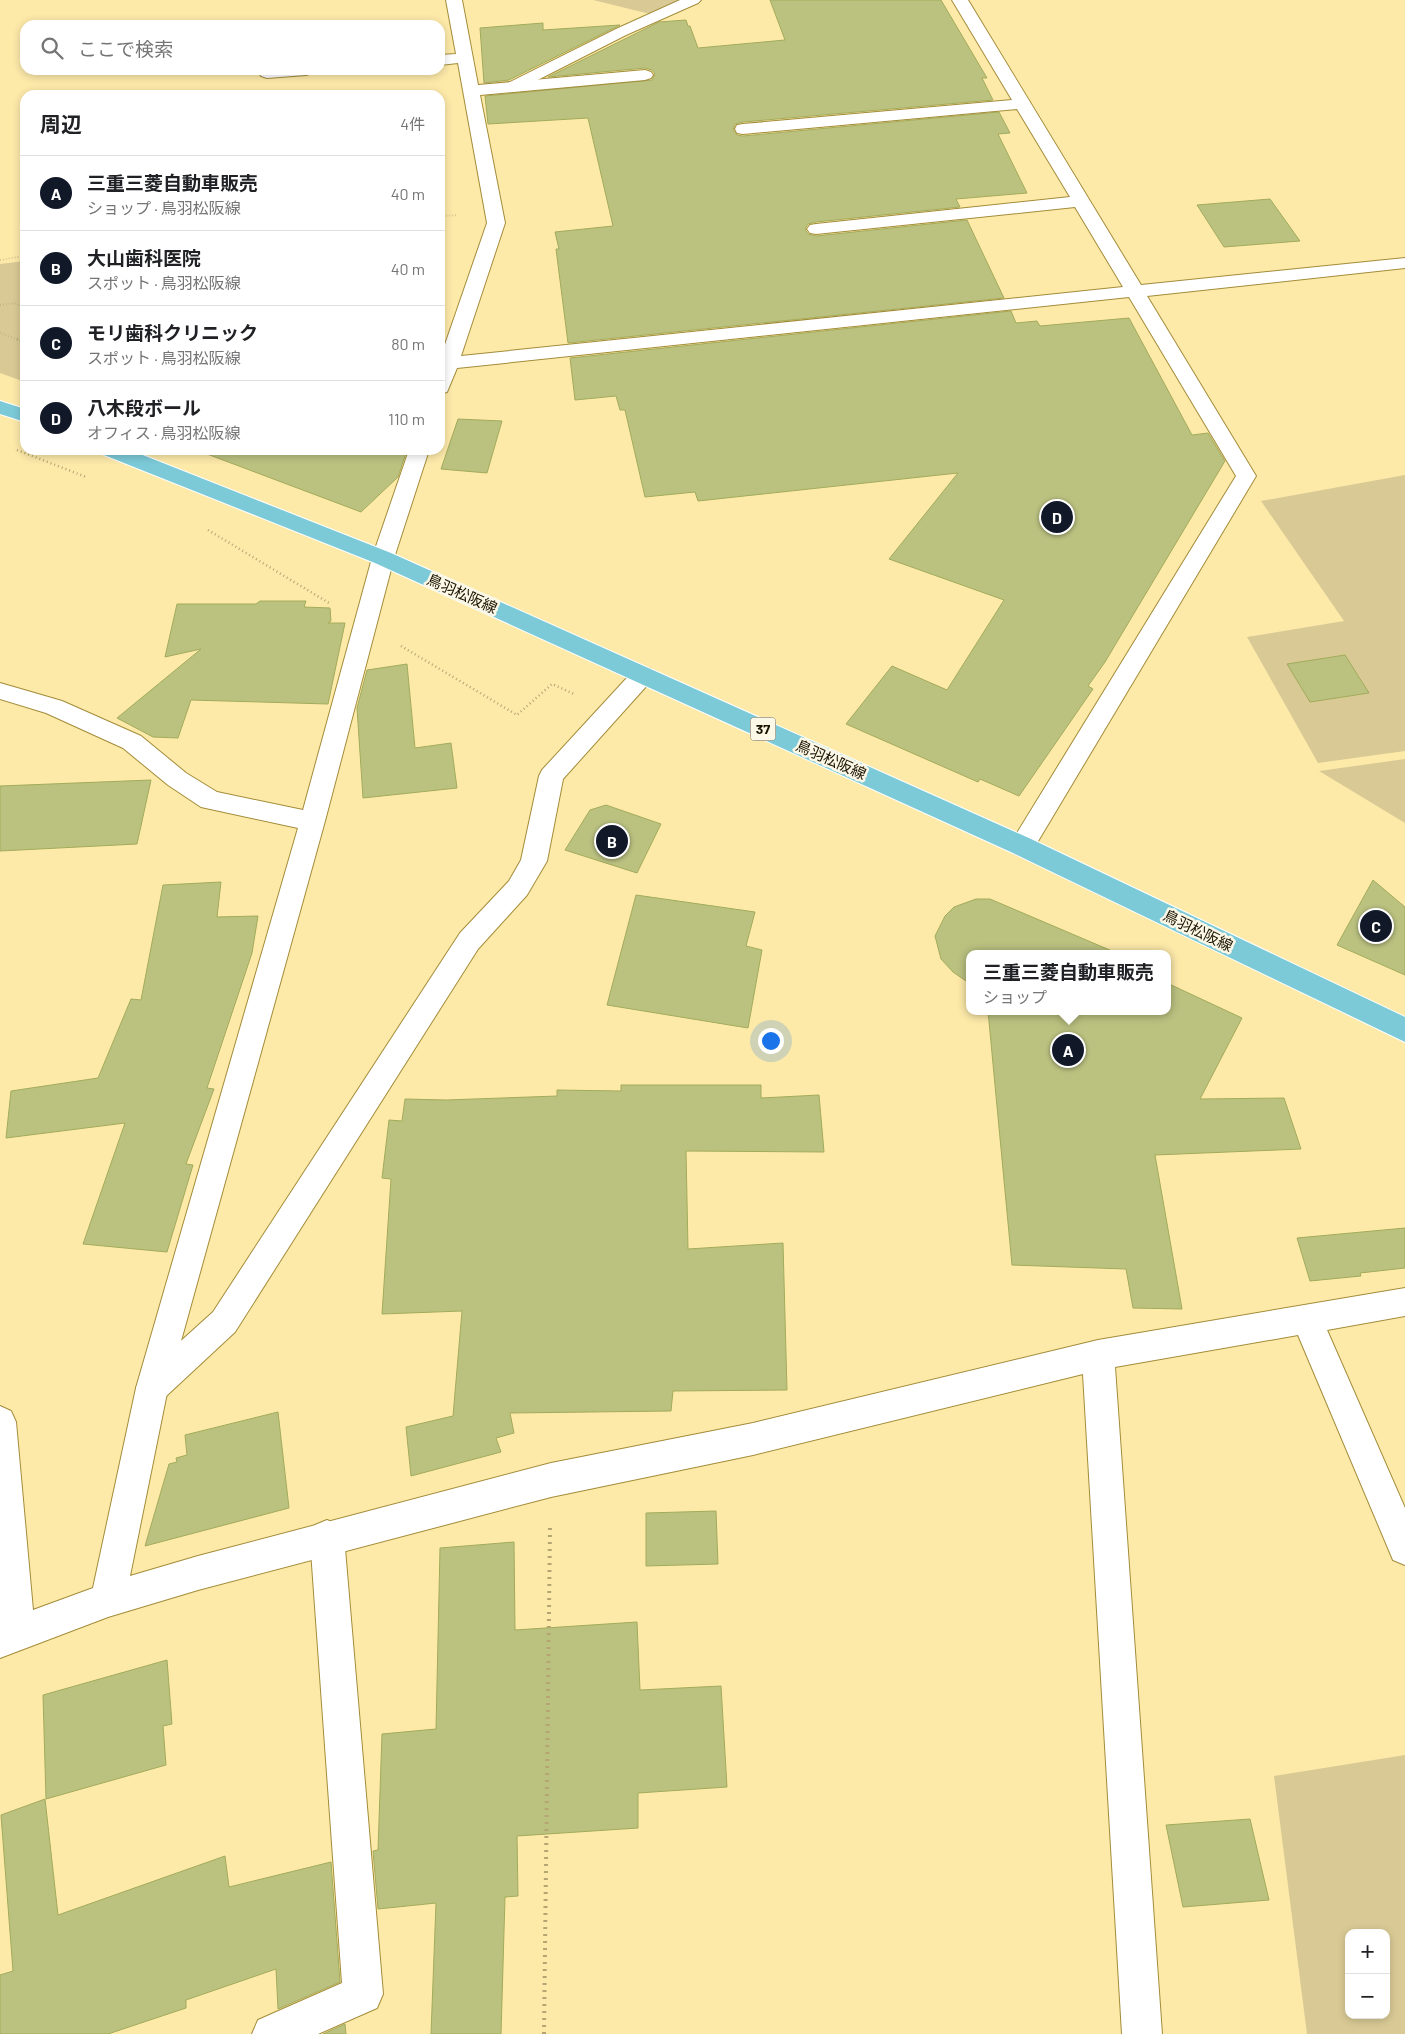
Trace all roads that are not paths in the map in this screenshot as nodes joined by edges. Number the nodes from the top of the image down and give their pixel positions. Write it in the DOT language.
graph roads {
  1 [pos="454,0"];
  2 [pos="693,0"];
  3 [pos="960,0"];
  4 [pos="465,58"];
  5 [pos="445,60"];
  6 [pos="645,75"];
  7 [pos="512,87"];
  8 [pos="471,91"];
  9 [pos="1022,104"];
  10 [pos="743,130"];
  11 [pos="1081,201"];
  12 [pos="816,229"];
  13 [pos="1405,263"];
  14 [pos="1135,291"];
  15 [pos="448,363"];
  16 [pos="445,372"];
  17 [pos="0,407"];
  18 [pos="20,414"];
  19 [pos="124,455"];
  20 [pos="417,455"];
  21 [pos="383,558"];
  22 [pos="643,675"];
  23 [pos="0,691"];
  24 [pos="312,821"];
  25 [pos="1022,846"];
  26 [pos="1405,1030"];
  27 [pos="1405,1302"];
  28 [pos="1307,1319"];
  29 [pos="1098,1355"];
  30 [pos="152,1388"];
  31 [pos="0,1422"];
  32 [pos="327,1537"];
  33 [pos="1405,1548"];
  34 [pos="108,1600"];
  35 [pos="9,1636"];
  36 [pos="272,2034"];
  37 [pos="1142,2034"];
  1 -- 4 [label="street"];
  2 -- 7 [label="street"];
  3 -- 9 [label="street"];
  4 -- 5 [label="street"];
  4 -- 8 [label="street"];
  6 -- 7 [label="street"];
  7 -- 8 [label="street"];
  8 -- 15 [label="street"];
  9 -- 10 [label="street"];
  9 -- 11 [label="street"];
  11 -- 12 [label="street"];
  11 -- 14 [label="street"];
  13 -- 14 [label="street"];
  14 -- 15 [label="street"];
  14 -- 25 [label="street"];
  15 -- 16 [label="street"];
  17 -- 18 [label="main road"];
  19 -- 21 [label="main road, 鳥羽松阪線 / 37"];
  20 -- 21 [label="street"];
  21 -- 22 [label="main road, 鳥羽松阪線 / 37"];
  21 -- 24 [label="street"];
  22 -- 25 [label="main road, 鳥羽松阪線 / 37"];
  22 -- 30 [label="street"];
  23 -- 24 [label="street"];
  24 -- 30 [label="street"];
  25 -- 26 [label="main road, 鳥羽松阪線 / 37"];
  27 -- 28 [label="street"];
  28 -- 29 [label="street"];
  28 -- 33 [label="street"];
  29 -- 32 [label="street"];
  29 -- 37 [label="street"];
  30 -- 34 [label="street"];
  31 -- 35 [label="street"];
  32 -- 34 [label="street"];
  32 -- 36 [label="street"];
  34 -- 35 [label="street"];
}
